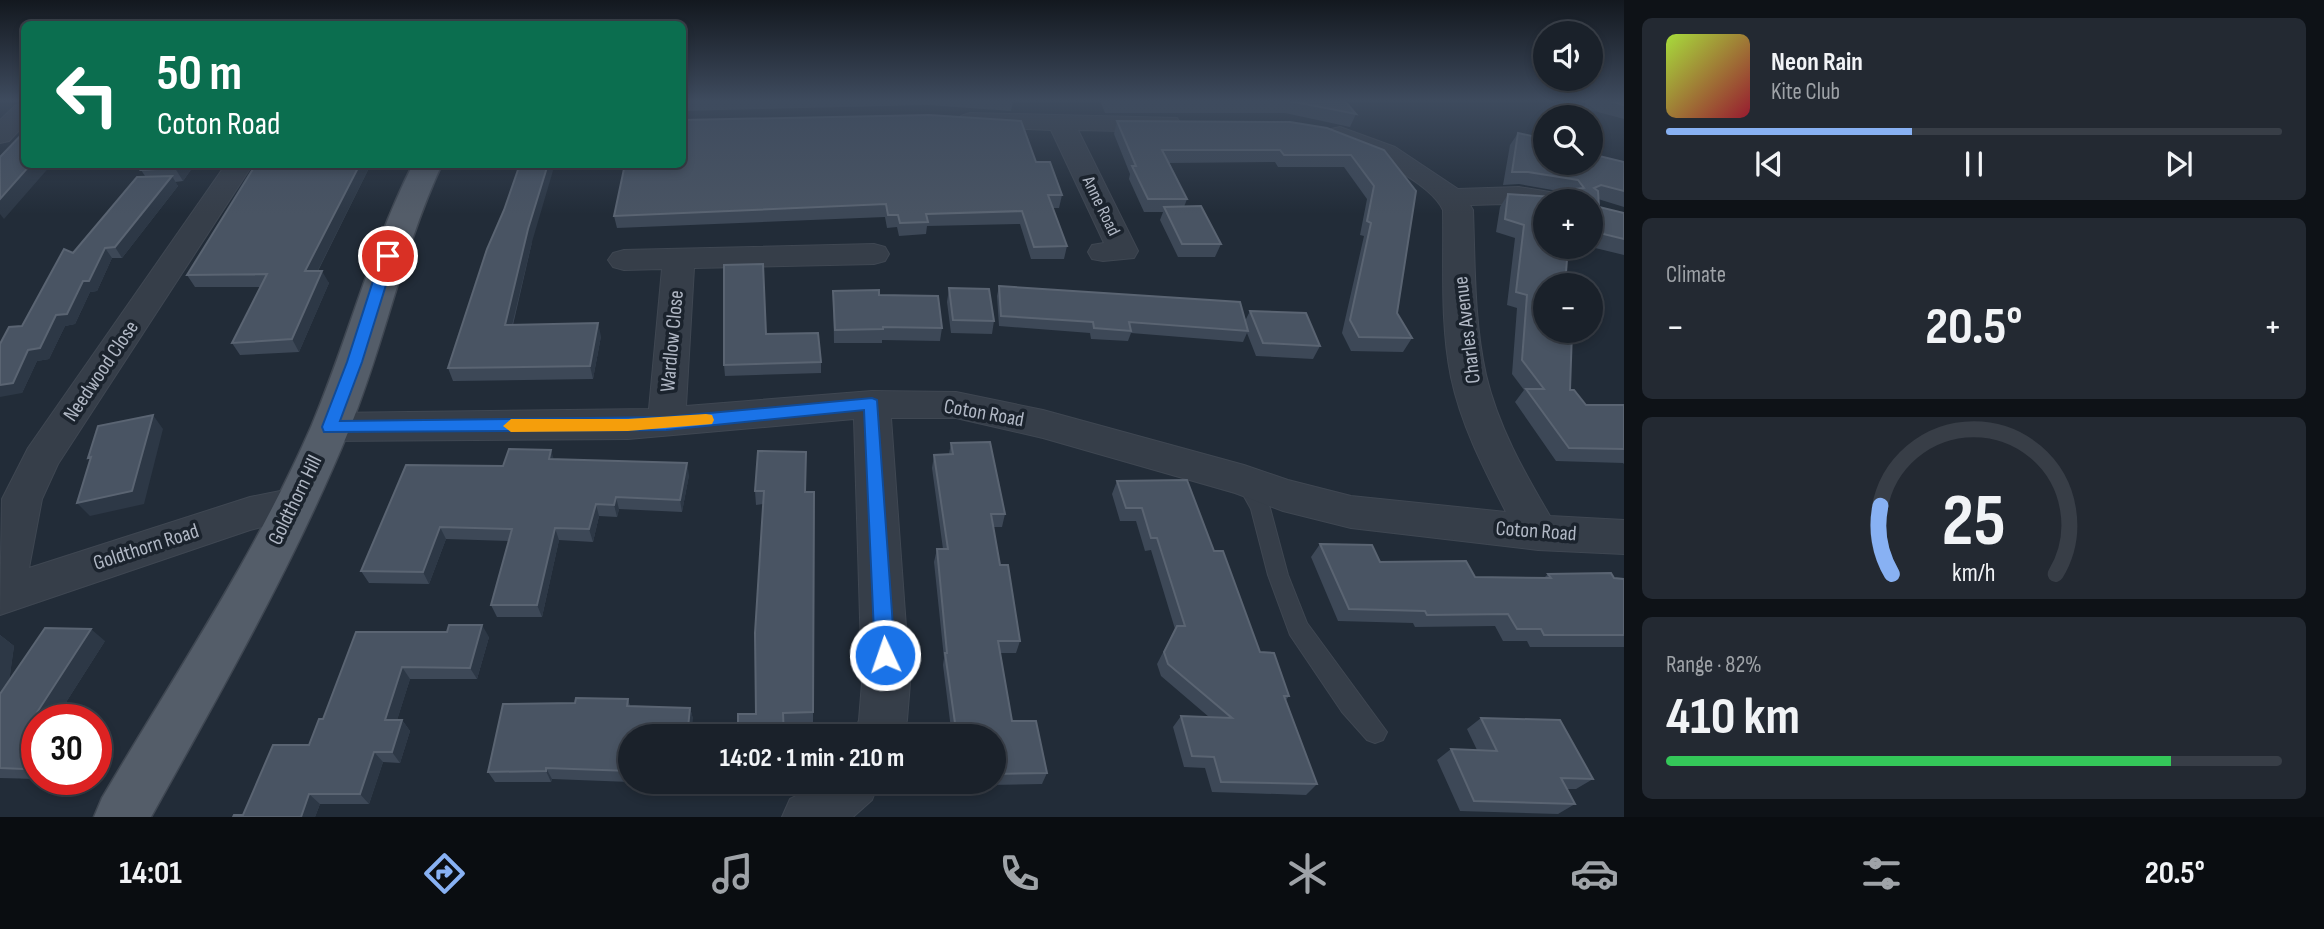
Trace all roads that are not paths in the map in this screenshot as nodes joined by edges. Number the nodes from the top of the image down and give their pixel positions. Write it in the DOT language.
graph roads {
  1 [pos="1068,138"];
  2 [pos="1345,138"];
  3 [pos="237,168"];
  4 [pos="426,168"];
  5 [pos="1533,196"];
  6 [pos="1452,198"];
  7 [pos="1124,251"];
  8 [pos="874,254"];
  9 [pos="679,259"];
  10 [pos="624,260"];
  11 [pos="872,404"];
  12 [pos="666,424"];
  13 [pos="330,427"];
  14 [pos="1244,480"];
  15 [pos="295,504"];
  16 [pos="1538,533"];
  17 [pos="1624,537"];
  18 [pos="1,596"];
  19 [pos="882,724"];
  20 [pos="1375,732"];
  21 [pos="840,794"];
  22 [pos="121,817"];
  23 [pos="808,817"];
  1 -- 7 [label="street, Anne Road"];
  2 -- 6 [label="street"];
  3 -- 18 [label="street, Needwood Close"];
  4 -- 13 [label="main road, Goldthorn Hill"];
  5 -- 6 [label="street"];
  6 -- 16 [label="street, Charles Avenue"];
  8 -- 9 [label="street, Wardlow Close"];
  9 -- 10 [label="street, Wardlow Close"];
  9 -- 12 [label="street, Wardlow Close"];
  11 -- 12 [label="street, Coton Road"];
  11 -- 14 [label="street, Coton Road"];
  11 -- 19 [label="street"];
  12 -- 13 [label="street, Coton Road"];
  13 -- 15 [label="main road, Goldthorn Hill"];
  14 -- 16 [label="street, Coton Road"];
  14 -- 20 [label="lane"];
  15 -- 18 [label="street, Goldthorn Road"];
  15 -- 22 [label="main road, Goldthorn Hill"];
  16 -- 17 [label="street, Coton Road"];
  21 -- 23 [label="street"];
}
